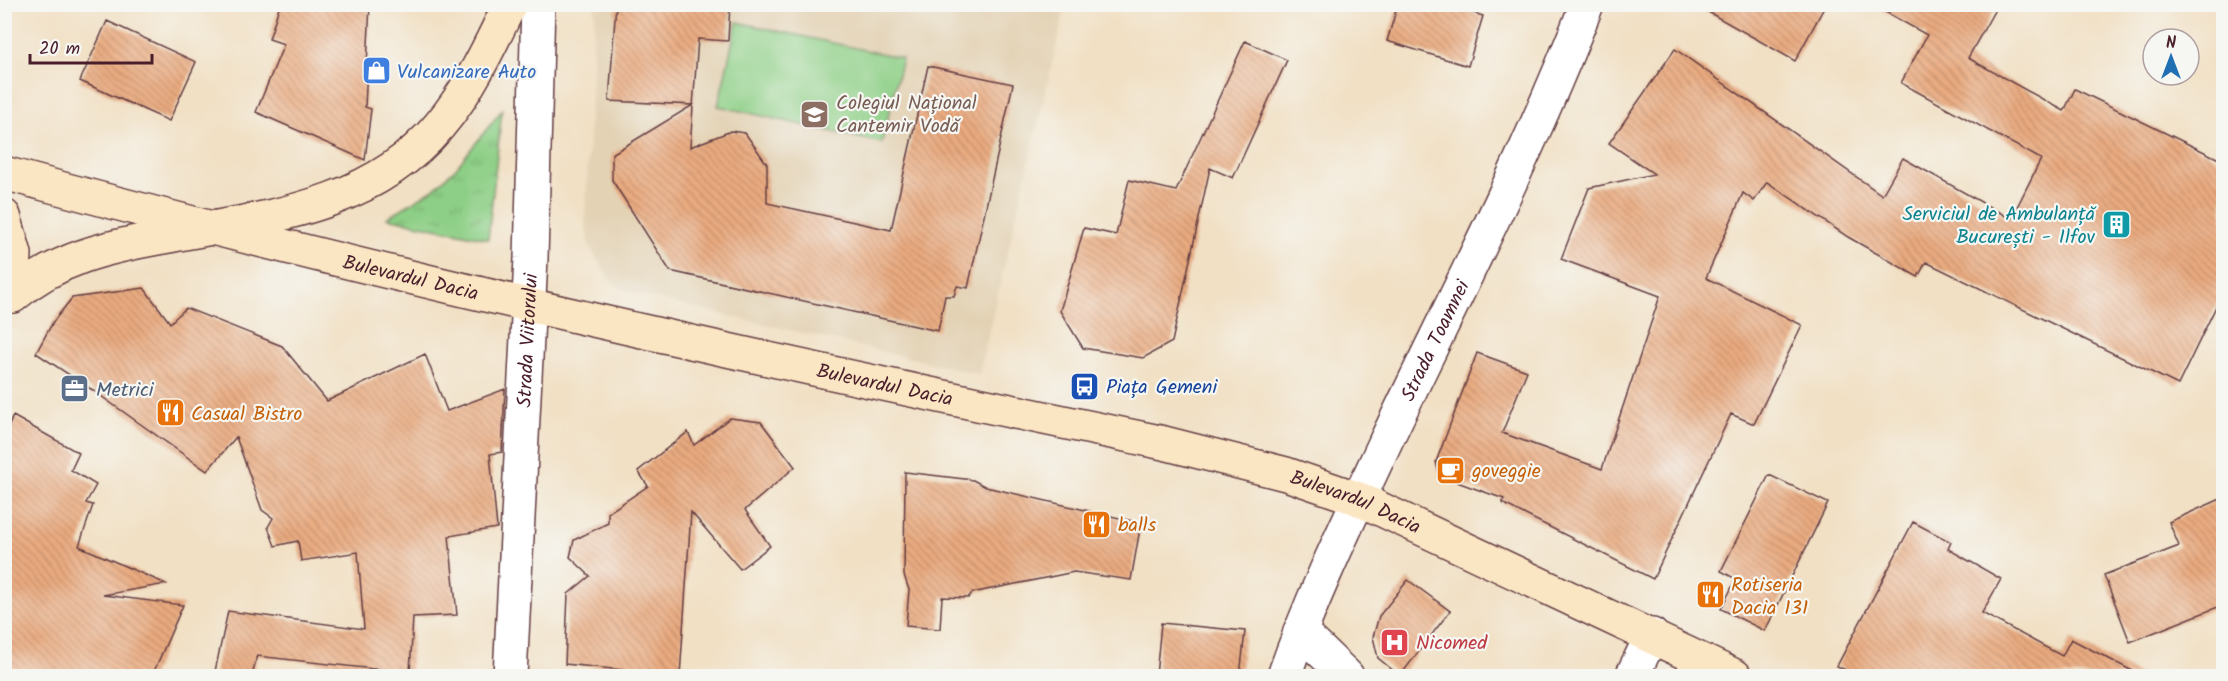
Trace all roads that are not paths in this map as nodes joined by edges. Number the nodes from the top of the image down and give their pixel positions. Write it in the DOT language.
graph roads {
  1 [pos="538,4"];
  2 [pos="1587,4"];
  3 [pos="505,7"];
  4 [pos="4,173"];
  5 [pos="4,216"];
  6 [pos="207,228"];
  7 [pos="528,305"];
  8 [pos="1359,499"];
  9 [pos="1300,632"];
  10 [pos="1652,635"];
  11 [pos="510,676"];
  12 [pos="1284,676"];
  13 [pos="1347,676"];
  14 [pos="1632,676"];
  15 [pos="1735,676"];
  1 -- 7 [label="street, Strada Viitorului"];
  2 -- 8 [label="street, Strada Toamnei"];
  3 -- 6 [label="main road"];
  4 -- 6 [label="main road, Bulevardul Dacia"];
  5 -- 6 [label="main road"];
  6 -- 7 [label="main road, Bulevardul Dacia"];
  7 -- 8 [label="main road, Bulevardul Dacia"];
  7 -- 11 [label="street, Strada Viitorului"];
  8 -- 9 [label="street, Strada Toamnei"];
  8 -- 10 [label="main road, Bulevardul Dacia"];
  9 -- 12 [label="street, Strada Toamnei"];
  9 -- 13 [label="street"];
  10 -- 14 [label="street"];
  10 -- 15 [label="main road, Bulevardul Dacia"];
}
